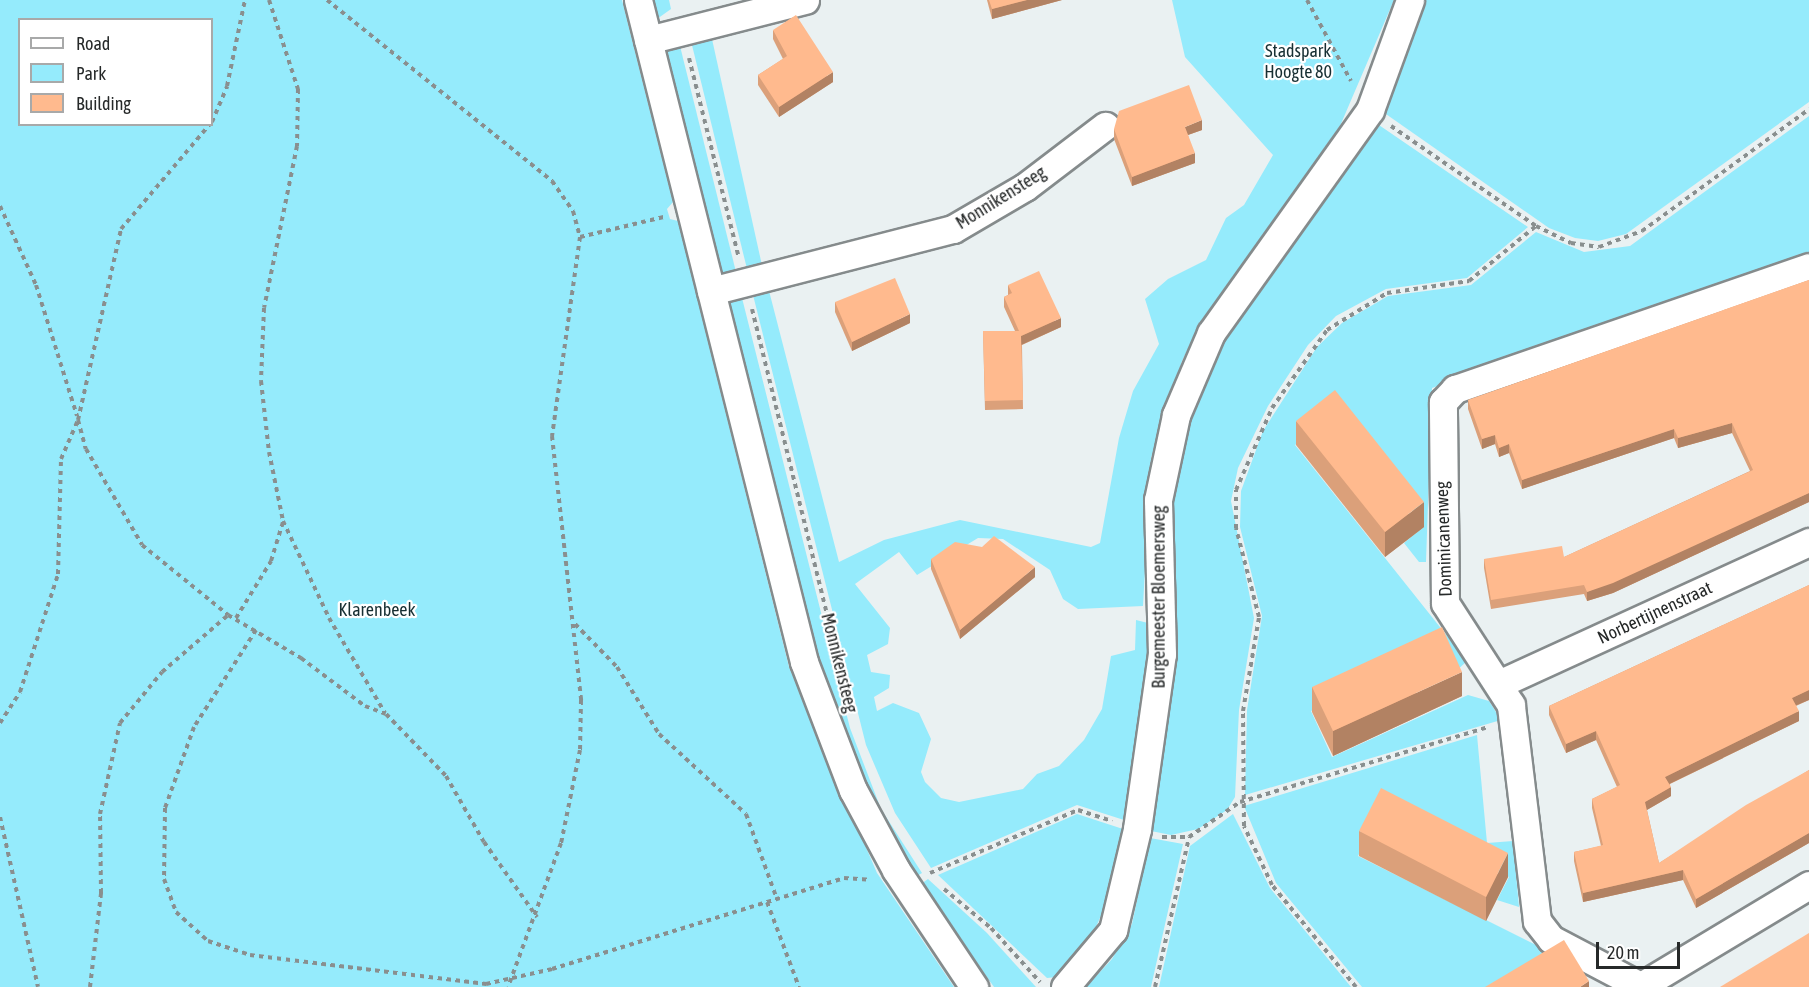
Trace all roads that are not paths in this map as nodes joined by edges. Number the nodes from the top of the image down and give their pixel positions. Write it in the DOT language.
graph roads {
  1 [pos="638,0"];
  2 [pos="805,0"];
  3 [pos="1410,0"];
  4 [pos="648,40"];
  5 [pos="1105,126"];
  6 [pos="1809,267"];
  7 [pos="711,291"];
  8 [pos="1809,542"];
  9 [pos="1501,684"];
  10 [pos="1809,885"];
  11 [pos="974,987"];
  12 [pos="1065,987"];
  13 [pos="1641,987"];
  1 -- 4 [label="street, Monnikensteeg"];
  2 -- 4 [label="street"];
  3 -- 12 [label="street, Burgemeester Bloemersweg"];
  4 -- 7 [label="street, Monnikensteeg"];
  5 -- 7 [label="street, Monnikensteeg"];
  6 -- 9 [label="street, Dominicanenweg"];
  7 -- 11 [label="street, Monnikensteeg"];
  8 -- 9 [label="street, Norbertijnenstraat"];
  9 -- 13 [label="street, Dominicanenweg"];
  10 -- 13 [label="street"];
}
